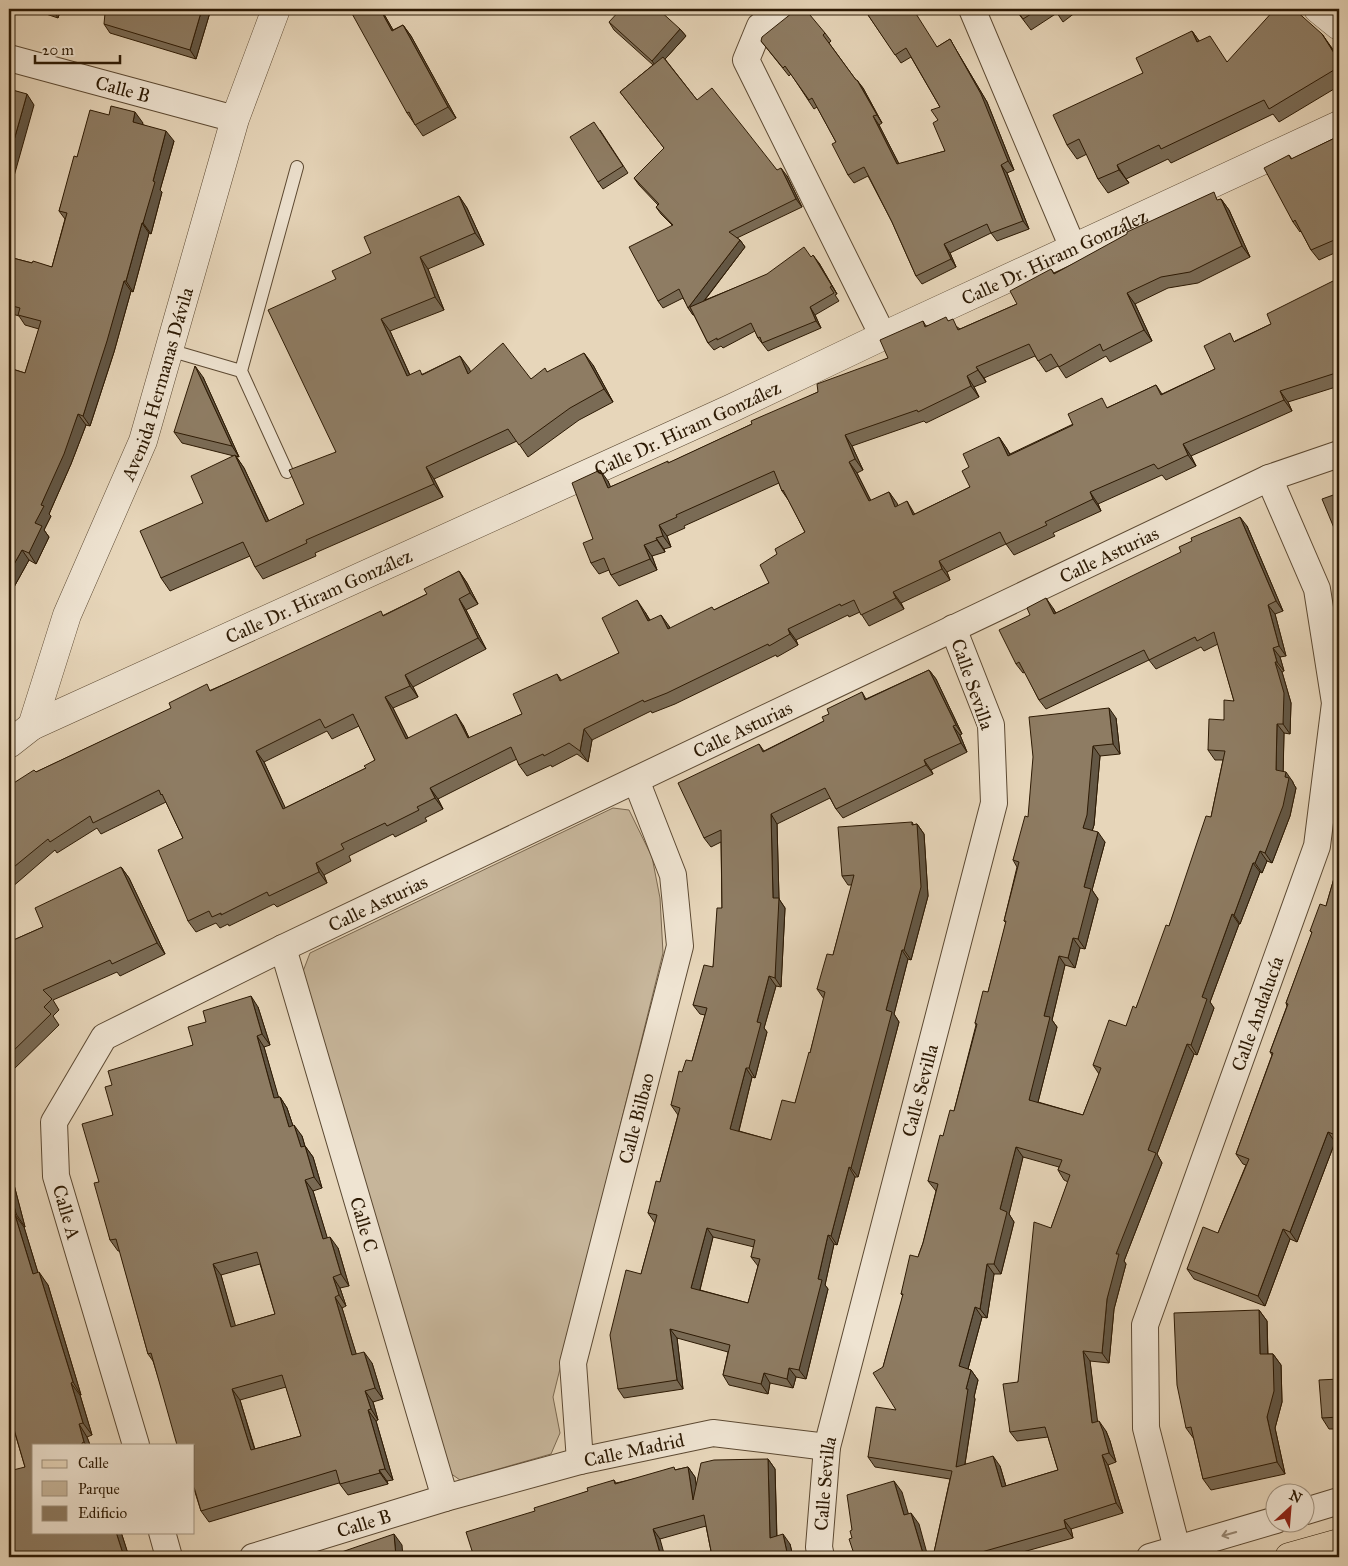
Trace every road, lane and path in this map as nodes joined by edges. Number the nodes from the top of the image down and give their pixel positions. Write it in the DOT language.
graph roads {
  1 [pos="276,9"];
  2 [pos="788,9"];
  3 [pos="972,9"];
  4 [pos="1318,9"];
  5 [pos="1339,26"];
  6 [pos="9,58"];
  7 [pos="235,119"];
  8 [pos="1339,125"];
  9 [pos="297,167"];
  10 [pos="1073,248"];
  11 [pos="883,336"];
  12 [pos="169,350"];
  13 [pos="241,371"];
  14 [pos="1339,454"];
  15 [pos="287,472"];
  16 [pos="1268,478"];
  17 [pos="953,628"];
  18 [pos="32,726"];
  19 [pos="9,744"];
  20 [pos="636,780"];
  21 [pos="283,948"];
  22 [pos="152,1013"];
  23 [pos="136,1444"];
  24 [pos="827,1447"];
  25 [pos="580,1460"];
  26 [pos="446,1498"];
  27 [pos="1339,1501"];
  28 [pos="1316,1508"];
  29 [pos="1266,1523"];
  30 [pos="163,1534"];
  31 [pos="1339,1543"];
  32 [pos="1177,1549"];
  33 [pos="169,1557"];
  34 [pos="253,1557"];
  35 [pos="821,1557"];
  36 [pos="1150,1557"];
  37 [pos="1289,1557"];
  1 -- 7 [label="street, Avenida Hermanas Dávila"];
  2 -- 11 [label="street"];
  3 -- 10 [label="street"];
  4 -- 5 [label="street"];
  6 -- 7 [label="street, Calle B"];
  7 -- 12 [label="street, Avenida Hermanas Dávila"];
  8 -- 10 [label="street, Calle Dr. Hiram González"];
  9 -- 13 [label="lane"];
  10 -- 11 [label="street, Calle Dr. Hiram González"];
  11 -- 18 [label="street, Calle Dr. Hiram González"];
  12 -- 13 [label="lane"];
  12 -- 18 [label="street, Avenida Hermanas Dávila"];
  13 -- 15 [label="lane"];
  14 -- 16 [label="street, Calle Asturias"];
  16 -- 17 [label="street, Calle Asturias"];
  16 -- 32 [label="street, Calle Andalucía"];
  17 -- 20 [label="street, Calle Asturias"];
  17 -- 24 [label="street, Calle Sevilla"];
  18 -- 19 [label="street"];
  20 -- 21 [label="street, Calle Asturias"];
  20 -- 25 [label="street, Calle Bilbao"];
  21 -- 22 [label="street, Calle Asturias"];
  21 -- 26 [label="street, Calle C"];
  22 -- 23 [label="street, Calle A"];
  24 -- 25 [label="street, Calle Madrid"];
  24 -- 35 [label="street, Calle Sevilla"];
  25 -- 26 [label="street, Calle Madrid"];
  26 -- 34 [label="street, Calle B"];
  27 -- 28 [label="street"];
  29 -- 32 [label="street, one-way"];
  30 -- 33 [label="street"];
  31 -- 37 [label="main road"];
  32 -- 36 [label="street"];
}
